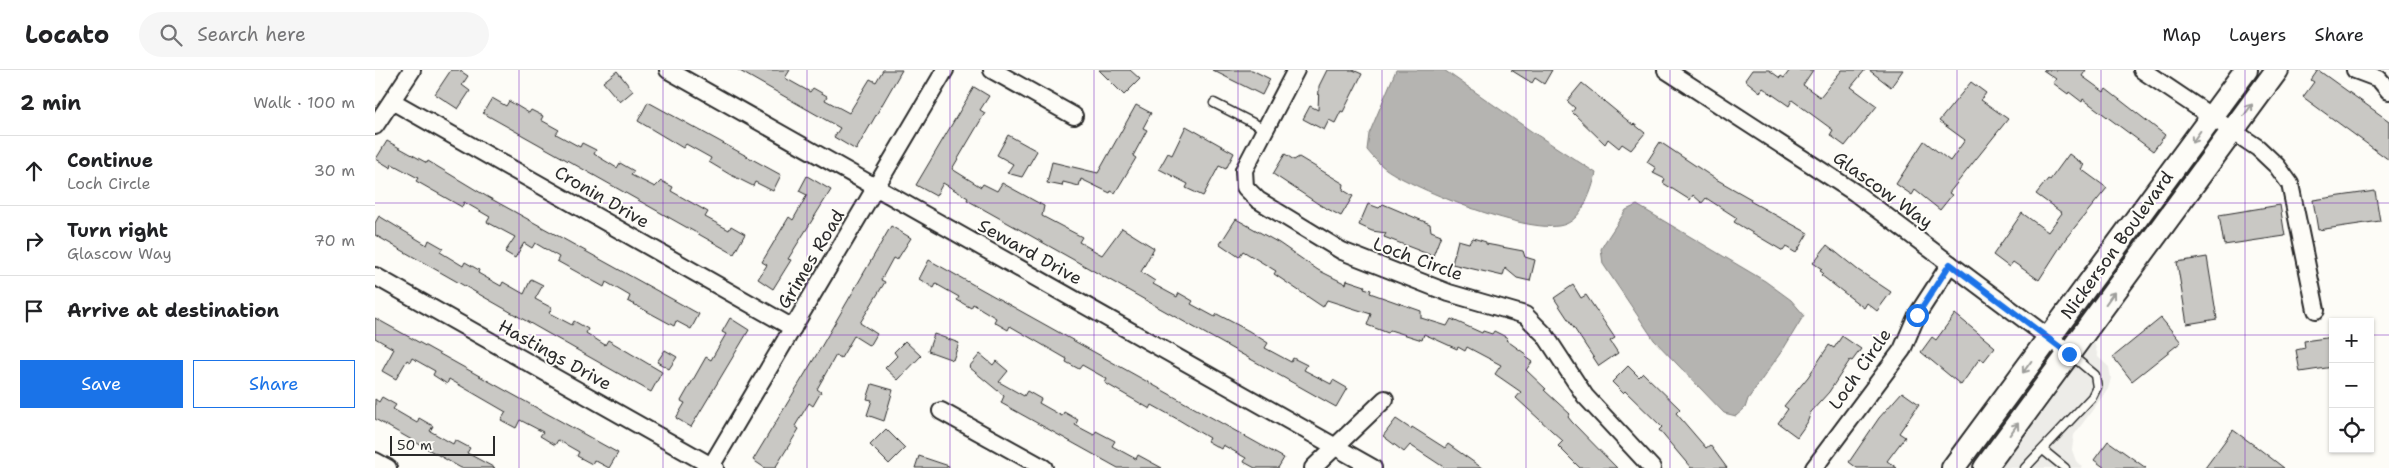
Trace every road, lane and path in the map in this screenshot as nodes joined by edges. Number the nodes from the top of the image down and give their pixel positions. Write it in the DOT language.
graph roads {
  1 [pos="412,70"];
  2 [pos="668,70"];
  3 [pos="945,70"];
  4 [pos="992,70"];
  5 [pos="1296,70"];
  6 [pos="1666,70"];
  7 [pos="2142,70"];
  8 [pos="2246,70"];
  9 [pos="2277,70"];
  10 [pos="2355,70"];
  11 [pos="2385,80"];
  12 [pos="392,101"];
  13 [pos="1214,103"];
  14 [pos="1074,116"];
  15 [pos="2211,118"];
  16 [pos="375,126"];
  17 [pos="1265,129"];
  18 [pos="2233,130"];
  19 [pos="876,189"];
  20 [pos="1950,264"];
  21 [pos="375,276"];
  22 [pos="2316,310"];
  23 [pos="793,328"];
  24 [pos="2048,338"];
  25 [pos="2069,354"];
  26 [pos="1385,399"];
  27 [pos="941,411"];
  28 [pos="1335,446"];
  29 [pos="2043,450"];
  30 [pos="375,460"];
  31 [pos="712,467"];
  32 [pos="388,468"];
  33 [pos="1044,468"];
  34 [pos="1313,468"];
  35 [pos="1373,468"];
  36 [pos="1652,468"];
  37 [pos="1814,468"];
  38 [pos="1953,468"];
  39 [pos="1985,468"];
  40 [pos="2025,468"];
  41 [pos="2065,468"];
  1 -- 12 [label="street"];
  2 -- 19 [label="street, Seward Drive"];
  3 -- 19 [label="street, Grimes Road"];
  4 -- 14 [label="street"];
  5 -- 17 [label="street, Loch Circle"];
  6 -- 20 [label="street, Glascow Way"];
  7 -- 15 [label="street"];
  8 -- 15 [label="street, Nickerson Boulevard"];
  18 -- 9 [label="street, Nickerson Boulevard, one-way"];
  10 -- 11 [label="street"];
  12 -- 16 [label="street"];
  12 -- 23 [label="street, Cronin Drive"];
  13 -- 17 [label="lane"];
  15 -- 18 [label="street"];
  15 -- 24 [label="street, Nickerson Boulevard, one-way"];
  17 -- 36 [label="street, Loch Circle"];
  18 -- 22 [label="street"];
  25 -- 18 [label="street, Nickerson Boulevard, one-way"];
  19 -- 23 [label="street, Grimes Road"];
  19 -- 28 [label="street, Seward Drive"];
  20 -- 24 [label="street, Glascow Way"];
  20 -- 37 [label="street, Loch Circle"];
  21 -- 31 [label="street, Hastings Drive"];
  23 -- 31 [label="street, Grimes Road"];
  24 -- 25 [label="street, Glascow Way"];
  24 -- 38 [label="street, Nickerson Boulevard, one-way"];
  25 -- 29 [label="lane"];
  39 -- 25 [label="street, Nickerson Boulevard, one-way"];
  26 -- 28 [label="street"];
  27 -- 33 [label="street"];
  28 -- 34 [label="street"];
  28 -- 35 [label="street, Seward Drive"];
  29 -- 40 [label="lane"];
  29 -- 41 [label="lane"];
  30 -- 32 [label="street"];
}
